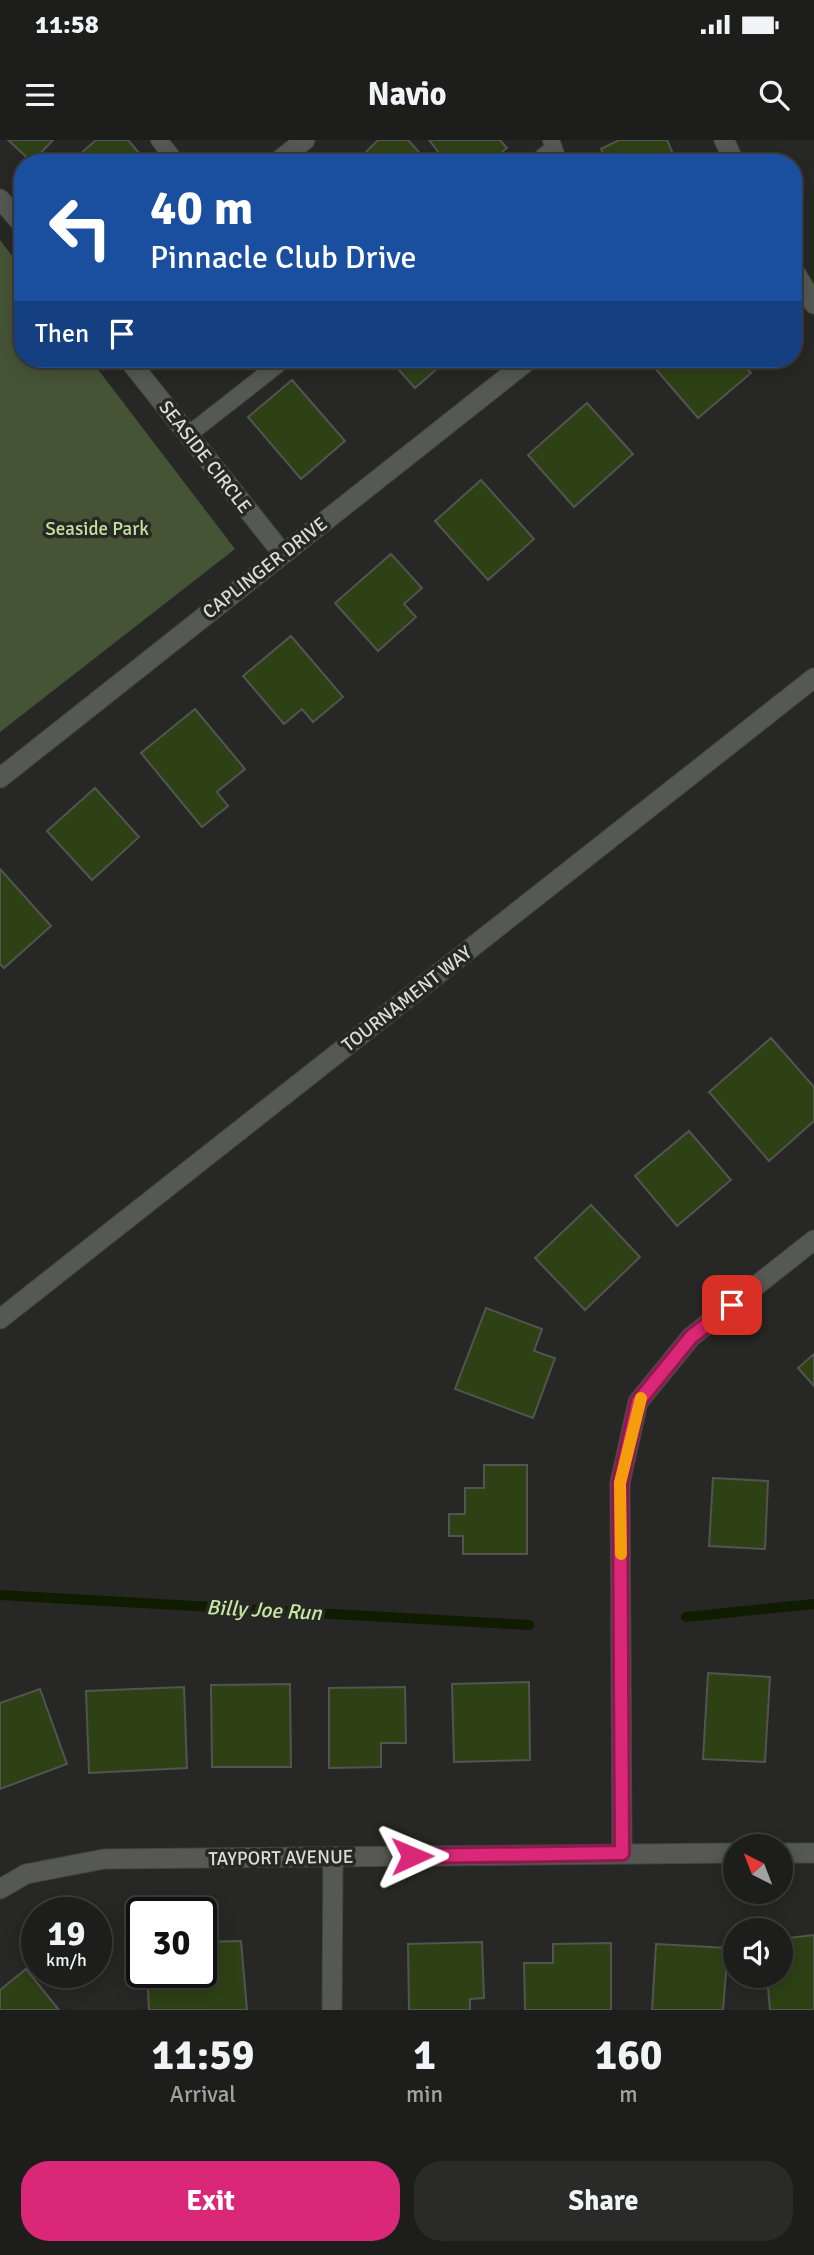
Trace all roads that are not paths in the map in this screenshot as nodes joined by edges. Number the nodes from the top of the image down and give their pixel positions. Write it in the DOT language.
graph roads {
  1 [pos="159,140"];
  2 [pos="305,140"];
  3 [pos="170,154"];
  4 [pos="287,154"];
  5 [pos="0,199"];
  6 [pos="14,215"];
  7 [pos="802,284"];
  8 [pos="814,304"];
  9 [pos="135,368"];
  10 [pos="274,368"];
  11 [pos="519,368"];
  12 [pos="188,435"];
  13 [pos="283,554"];
  14 [pos="814,678"];
  15 [pos="0,778"];
  16 [pos="814,1240"];
  17 [pos="0,1319"];
  18 [pos="622,1853"];
  19 [pos="723,1853"];
  20 [pos="793,1853"];
  21 [pos="814,1853"];
  22 [pos="333,1857"];
  23 [pos="0,1889"];
  24 [pos="332,2010"];
  1 -- 3 [label="lane"];
  2 -- 4 [label="street"];
  5 -- 6 [label="street"];
  7 -- 8 [label="street"];
  9 -- 12 [label="street, SEASIDE CIRCLE"];
  10 -- 12 [label="lane"];
  11 -- 13 [label="street, CAPLINGER DRIVE"];
  12 -- 13 [label="street, SEASIDE CIRCLE"];
  13 -- 15 [label="street, CAPLINGER DRIVE"];
  14 -- 17 [label="street, TOURNAMENT WAY"];
  16 -- 18 [label="street"];
  18 -- 19 [label="street, TAYPORT AVENUE"];
  18 -- 22 [label="street, TAYPORT AVENUE"];
  20 -- 21 [label="street"];
  22 -- 23 [label="street, TAYPORT AVENUE"];
  22 -- 24 [label="street"];
}
